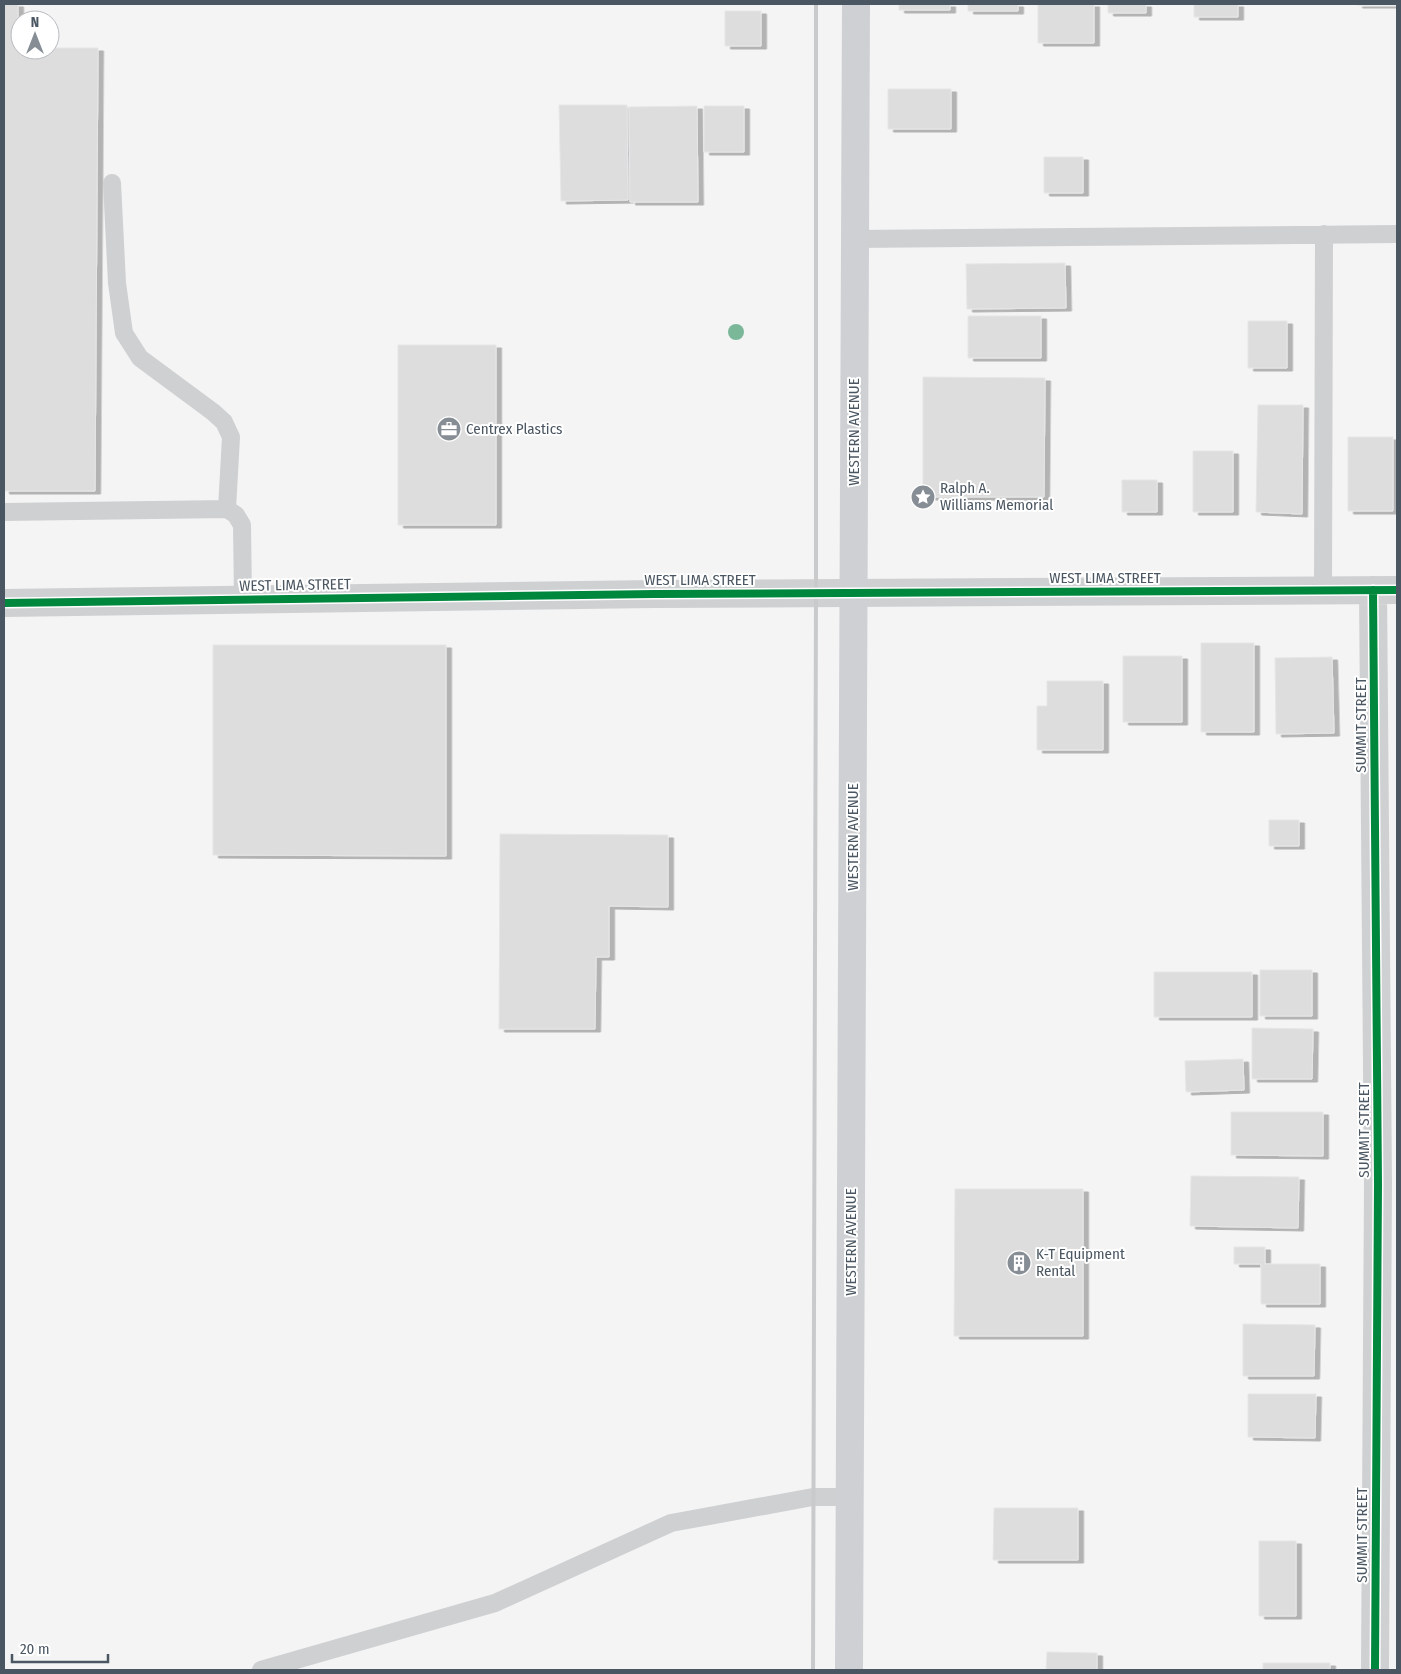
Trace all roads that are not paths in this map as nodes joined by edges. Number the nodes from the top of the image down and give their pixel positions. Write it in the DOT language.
graph roads {
  1 [pos="856,4"];
  2 [pos="112,183"];
  3 [pos="1324,234"];
  4 [pos="1397,234"];
  5 [pos="855,239"];
  6 [pos="227,509"];
  7 [pos="4,512"];
  8 [pos="1323,590"];
  9 [pos="1385,590"];
  10 [pos="854,594"];
  11 [pos="243,600"];
  12 [pos="4,603"];
  13 [pos="850,1497"];
  14 [pos="1383,1653"];
  15 [pos="261,1670"];
  16 [pos="849,1670"];
  1 -- 5 [label="main road, WESTERN AVENUE"];
  2 -- 6 [label="lane"];
  3 -- 4 [label="lane"];
  3 -- 5 [label="lane"];
  3 -- 8 [label="lane"];
  5 -- 10 [label="main road, WESTERN AVENUE"];
  6 -- 7 [label="lane"];
  6 -- 11 [label="lane"];
  8 -- 9 [label="street, WEST LIMA STREET"];
  8 -- 10 [label="street, WEST LIMA STREET"];
  9 -- 14 [label="street, SUMMIT STREET"];
  10 -- 11 [label="street, WEST LIMA STREET"];
  10 -- 13 [label="main road, WESTERN AVENUE"];
  11 -- 12 [label="street, WEST LIMA STREET"];
  13 -- 15 [label="lane"];
  13 -- 16 [label="main road, WESTERN AVENUE"];
}
